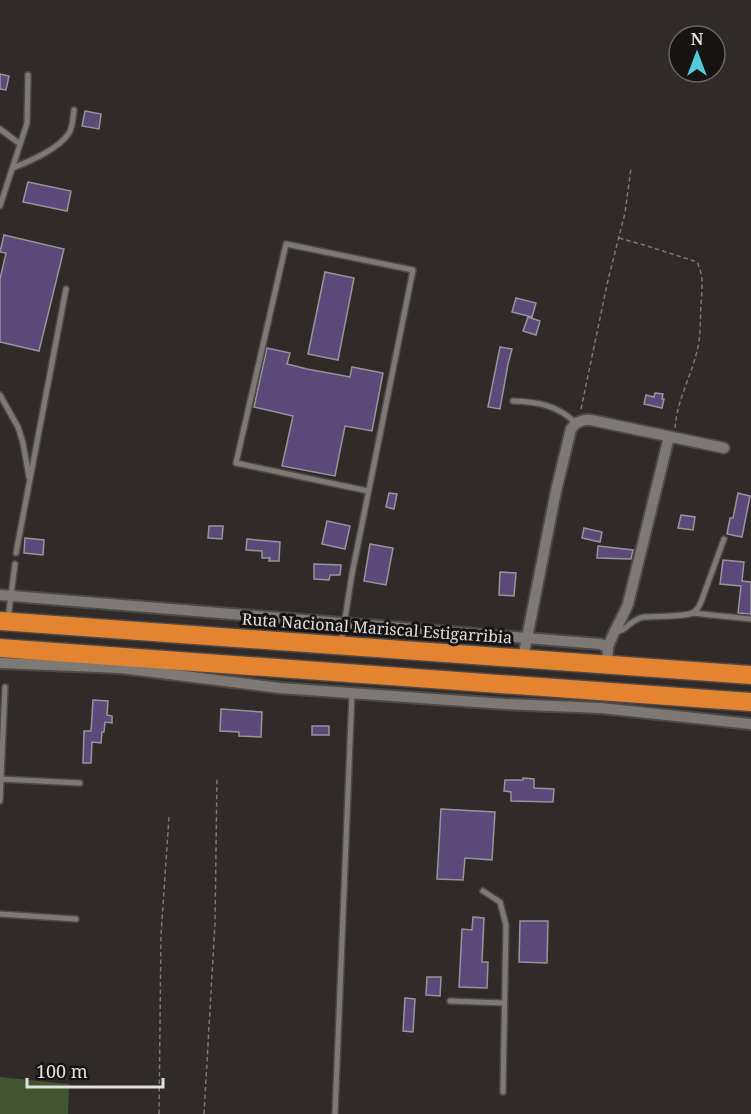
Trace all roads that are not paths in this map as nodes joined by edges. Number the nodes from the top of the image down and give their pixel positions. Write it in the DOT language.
graph roads {
  1 [pos="28,75"];
  2 [pos="74,110"];
  3 [pos="0,129"];
  4 [pos="20,144"];
  5 [pos="13,168"];
  6 [pos="0,206"];
  7 [pos="66,289"];
  8 [pos="0,394"];
  9 [pos="513,400"];
  10 [pos="577,423"];
  11 [pos="672,437"];
  12 [pos="724,448"];
  13 [pos="30,482"];
  14 [pos="368,491"];
  15 [pos="724,539"];
  16 [pos="16,553"];
  17 [pos="15,564"];
  18 [pos="5,596"];
  19 [pos="693,613"];
  20 [pos="751,619"];
  21 [pos="4,621"];
  22 [pos="345,624"];
  23 [pos="614,632"];
  24 [pos="527,639"];
  25 [pos="341,645"];
  26 [pos="0,648"];
  27 [pos="608,656"];
  28 [pos="523,658"];
  29 [pos="0,663"];
  30 [pos="751,675"];
  31 [pos="5,687"];
  32 [pos="352,693"];
  33 [pos="751,702"];
  34 [pos="751,724"];
  35 [pos="1,779"];
  36 [pos="80,783"];
  37 [pos="0,801"];
  38 [pos="483,891"];
  39 [pos="0,914"];
  40 [pos="76,919"];
  41 [pos="450,1001"];
  42 [pos="504,1003"];
  43 [pos="503,1092"];
  44 [pos="335,1114"];
  1 -- 4 [label="lane"];
  2 -- 5 [label="lane"];
  3 -- 4 [label="lane"];
  4 -- 5 [label="lane"];
  5 -- 6 [label="lane"];
  7 -- 13 [label="lane"];
  8 -- 13 [label="lane"];
  9 -- 10 [label="lane"];
  10 -- 11 [label="street"];
  10 -- 24 [label="street"];
  11 -- 12 [label="street"];
  11 -- 23 [label="street"];
  13 -- 16 [label="lane"];
  14 -- 14 [label="lane"];
  14 -- 22 [label="lane"];
  15 -- 19 [label="lane"];
  17 -- 18 [label="lane"];
  18 -- 21 [label="lane"];
  18 -- 22 [label="street"];
  19 -- 20 [label="lane"];
  19 -- 23 [label="lane"];
  21 -- 25 [label="highway, Ruta Nacional Mariscal Estigarribia"];
  22 -- 24 [label="street"];
  22 -- 25 [label="lane"];
  23 -- 27 [label="street"];
  24 -- 27 [label="street"];
  24 -- 28 [label="street"];
  25 -- 28 [label="highway, Ruta Nacional Mariscal Estigarribia"];
  26 -- 33 [label="highway"];
  27 -- 28 [label="highway, Ruta Nacional Mariscal Estigarribia"];
  27 -- 30 [label="highway, Ruta Nacional Mariscal Estigarribia"];
  29 -- 32 [label="street"];
  31 -- 35 [label="lane"];
  32 -- 34 [label="street"];
  32 -- 44 [label="lane"];
  35 -- 36 [label="lane"];
  35 -- 37 [label="lane"];
  38 -- 42 [label="lane"];
  39 -- 40 [label="lane"];
  41 -- 42 [label="lane"];
  42 -- 43 [label="lane"];
}
